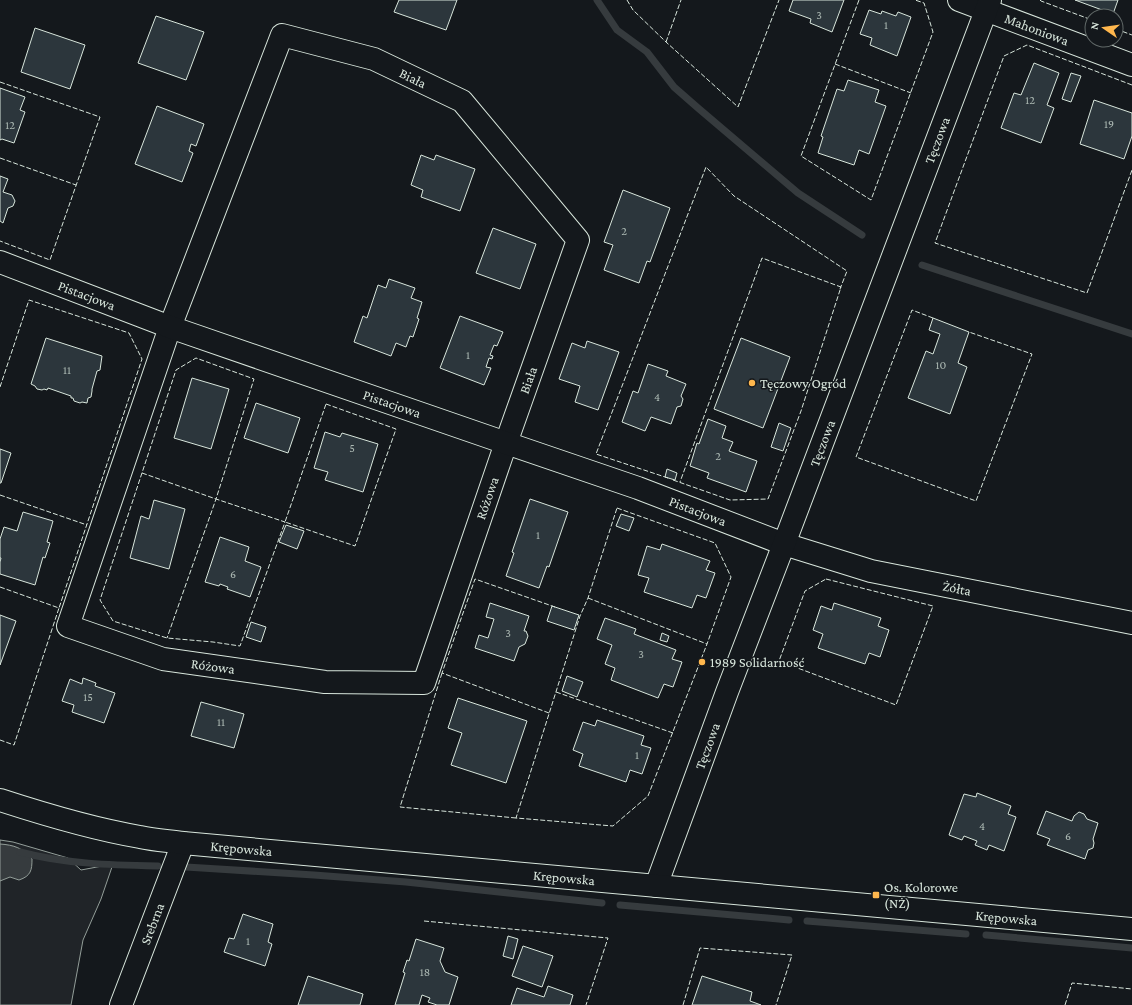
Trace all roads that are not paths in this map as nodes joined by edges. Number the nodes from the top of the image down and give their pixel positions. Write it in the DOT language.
graph roads {
  1 [pos="959,0"];
  2 [pos="988,5"];
  3 [pos="1132,65"];
  4 [pos="0,262"];
  5 [pos="170,328"];
  6 [pos="506,443"];
  7 [pos="784,544"];
  8 [pos="1132,623"];
  9 [pos="0,800"];
  10 [pos="183,843"];
  11 [pos="656,886"];
  12 [pos="1132,929"];
  13 [pos="120,1005"];
  1 -- 2 [label="street, Mahoniowa"];
  2 -- 3 [label="street, Mahoniowa"];
  2 -- 7 [label="street, Tęczowa"];
  4 -- 5 [label="street, Pistacjowa"];
  5 -- 6 [label="street, Pistacjowa"];
  5 -- 6 [label="street, Biała"];
  5 -- 6 [label="street, Różowa"];
  6 -- 7 [label="street, Pistacjowa"];
  7 -- 8 [label="street, Żółta"];
  7 -- 11 [label="street, Tęczowa"];
  9 -- 10 [label="street, Krępowska"];
  10 -- 11 [label="street, Krępowska"];
  10 -- 13 [label="street, Srebrna"];
  11 -- 12 [label="street, Krępowska"];
}
